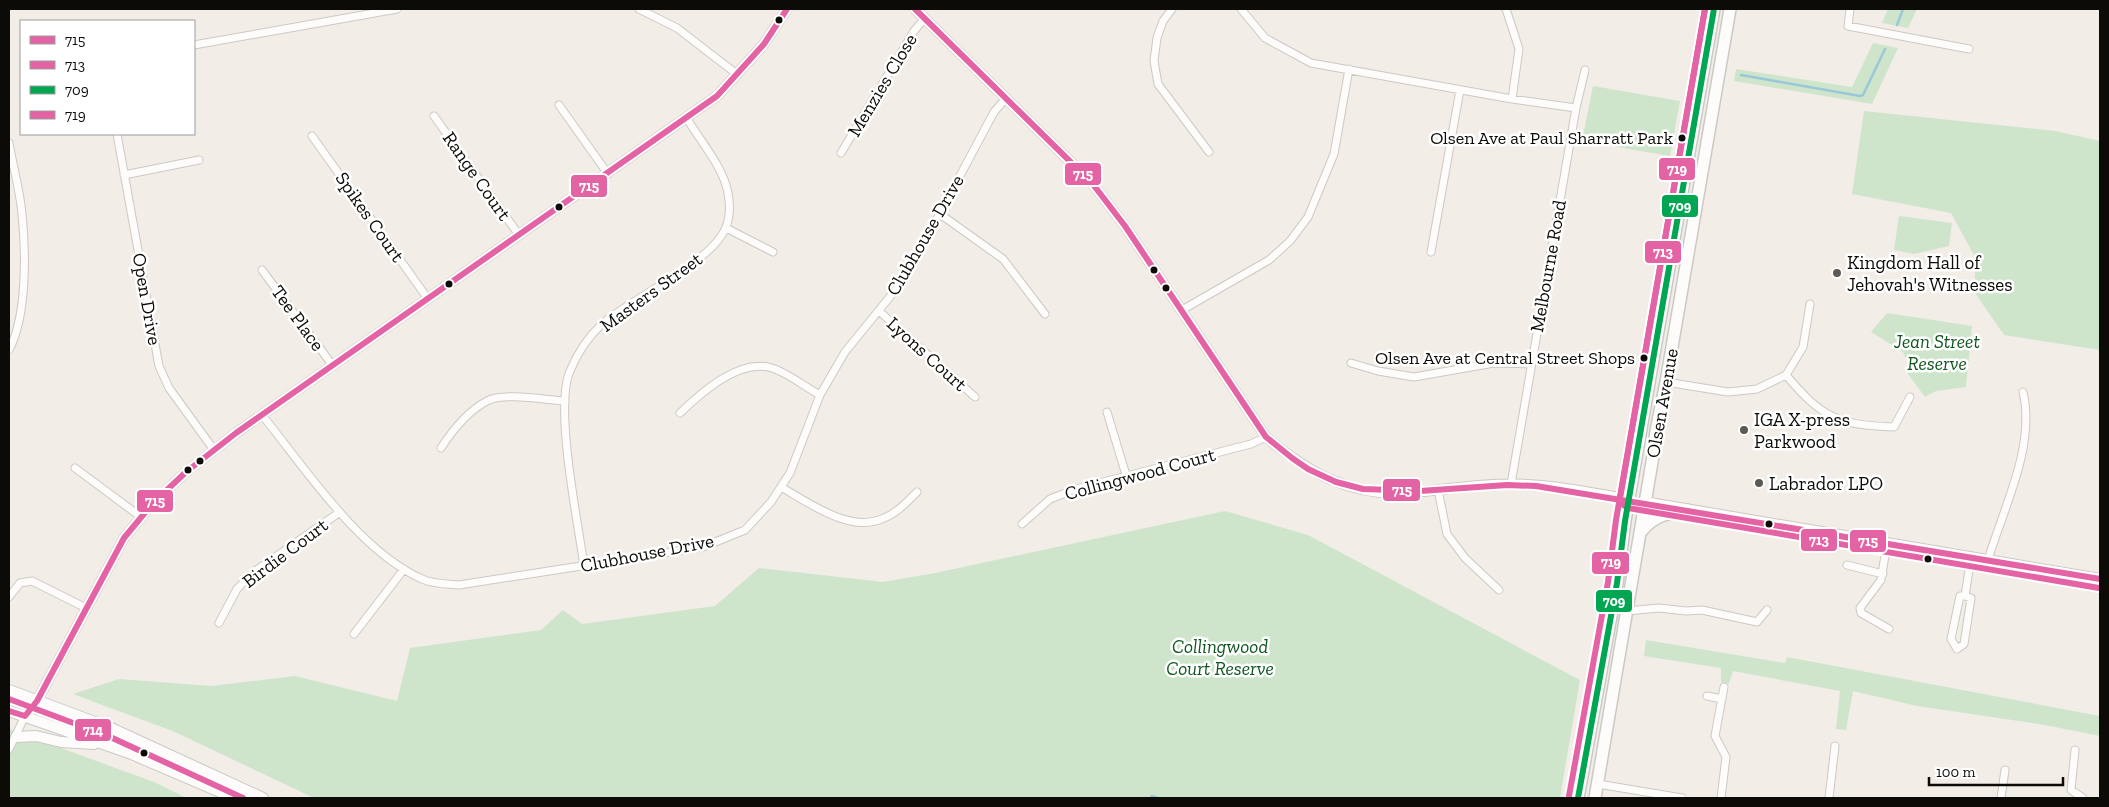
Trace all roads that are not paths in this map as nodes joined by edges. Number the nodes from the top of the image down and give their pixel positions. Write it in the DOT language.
graph roads {
  1 [pos="397,9"];
  2 [pos="639,9"];
  3 [pos="787,9"];
  4 [pos="915,9"];
  5 [pos="1172,9"];
  6 [pos="1241,9"];
  7 [pos="1506,9"];
  8 [pos="1714,9"];
  9 [pos="1730,9"];
  10 [pos="1850,9"];
  11 [pos="925,18"];
  12 [pos="195,45"];
  13 [pos="1969,49"];
  14 [pos="1349,70"];
  15 [pos="1585,70"];
  16 [pos="738,75"];
  17 [pos="1460,90"];
  18 [pos="1006,98"];
  19 [pos="1512,99"];
  20 [pos="559,105"];
  21 [pos="1576,108"];
  22 [pos="434,116"];
  23 [pos="686,118"];
  24 [pos="117,135"];
  25 [pos="312,136"];
  26 [pos="9,143"];
  27 [pos="1209,152"];
  28 [pos="841,153"];
  29 [pos="199,160"];
  30 [pos="124,174"];
  31 [pos="608,174"];
  32 [pos="940,214"];
  33 [pos="726,228"];
  34 [pos="519,236"];
  35 [pos="773,252"];
  36 [pos="1431,252"];
  37 [pos="262,270"];
  38 [pos="428,299"];
  39 [pos="1810,304"];
  40 [pos="1182,310"];
  41 [pos="879,311"];
  42 [pos="1045,314"];
  43 [pos="9,350"];
  44 [pos="1351,363"];
  45 [pos="1531,364"];
  46 [pos="333,366"];
  47 [pos="1786,375"];
  48 [pos="1666,382"];
  49 [pos="2023,392"];
  50 [pos="820,395"];
  51 [pos="975,397"];
  52 [pos="1910,397"];
  53 [pos="565,401"];
  54 [pos="1107,412"];
  55 [pos="680,413"];
  56 [pos="262,415"];
  57 [pos="1266,437"];
  58 [pos="440,448"];
  59 [pos="214,450"];
  60 [pos="75,468"];
  61 [pos="1126,476"];
  62 [pos="1511,484"];
  63 [pos="781,487"];
  64 [pos="1438,490"];
  65 [pos="917,492"];
  66 [pos="1629,499"];
  67 [pos="1644,502"];
  68 [pos="1687,510"];
  69 [pos="340,512"];
  70 [pos="141,517"];
  71 [pos="1022,524"];
  72 [pos="1640,533"];
  73 [pos="1887,543"];
  74 [pos="1971,557"];
  75 [pos="1988,560"];
  76 [pos="1847,565"];
  77 [pos="584,566"];
  78 [pos="404,569"];
  79 [pos="1883,574"];
  80 [pos="2100,578"];
  81 [pos="1499,590"];
  82 [pos="1965,596"];
  83 [pos="9,597"];
  84 [pos="86,608"];
  85 [pos="1767,610"];
  86 [pos="1627,611"];
  87 [pos="219,623"];
  88 [pos="1888,629"];
  89 [pos="354,634"];
  90 [pos="1724,687"];
  91 [pos="9,690"];
  92 [pos="1707,696"];
  93 [pos="1722,699"];
  94 [pos="37,701"];
  95 [pos="9,711"];
  96 [pos="25,716"];
  97 [pos="16,737"];
  98 [pos="105,744"];
  99 [pos="1835,746"];
  100 [pos="9,749"];
  101 [pos="2075,750"];
  102 [pos="2004,770"];
  103 [pos="1598,784"];
  104 [pos="234,798"];
  105 [pos="263,798"];
  106 [pos="1578,798"];
  107 [pos="1595,798"];
  108 [pos="1682,798"];
  109 [pos="1721,798"];
  110 [pos="1829,798"];
  111 [pos="2001,798"];
  112 [pos="2083,798"];
  1 -- 12 [label="street"];
  2 -- 16 [label="street"];
  3 -- 16 [label="street"];
  4 -- 11 [label="street"];
  5 -- 27 [label="street"];
  6 -- 14 [label="street"];
  7 -- 19 [label="street"];
  8 -- 66 [label="main road, Olsen Avenue"];
  9 -- 48 [label="main road, Olsen Avenue"];
  10 -- 13 [label="street"];
  11 -- 18 [label="street"];
  11 -- 28 [label="street, Menzies Close"];
  14 -- 17 [label="street"];
  14 -- 40 [label="street"];
  15 -- 21 [label="street, Melbourne Road"];
  16 -- 23 [label="street"];
  17 -- 19 [label="street"];
  17 -- 36 [label="street"];
  18 -- 32 [label="street, Clubhouse Drive"];
  18 -- 40 [label="street"];
  19 -- 21 [label="street"];
  20 -- 31 [label="street"];
  21 -- 45 [label="street, Melbourne Road"];
  22 -- 34 [label="street, Range Court"];
  23 -- 31 [label="street"];
  23 -- 33 [label="street"];
  24 -- 30 [label="street, Open Drive"];
  25 -- 38 [label="street, Spikes Court"];
  26 -- 43 [label="street"];
  29 -- 30 [label="street"];
  30 -- 59 [label="street, Open Drive"];
  31 -- 34 [label="street"];
  32 -- 41 [label="street, Clubhouse Drive"];
  32 -- 42 [label="street"];
  33 -- 35 [label="street"];
  33 -- 53 [label="street, Masters Street"];
  34 -- 38 [label="street"];
  37 -- 46 [label="street, Tee Place"];
  38 -- 46 [label="street"];
  39 -- 47 [label="street"];
  40 -- 57 [label="street"];
  41 -- 50 [label="street, Clubhouse Drive"];
  41 -- 51 [label="street, Lyons Court"];
  44 -- 45 [label="street"];
  45 -- 62 [label="street, Melbourne Road"];
  46 -- 56 [label="street"];
  47 -- 48 [label="street"];
  47 -- 52 [label="street"];
  48 -- 67 [label="main road, Olsen Avenue"];
  49 -- 75 [label="street"];
  50 -- 55 [label="street"];
  50 -- 63 [label="street, Clubhouse Drive"];
  53 -- 58 [label="street"];
  53 -- 77 [label="street, Masters Street"];
  54 -- 61 [label="street"];
  56 -- 59 [label="street"];
  56 -- 69 [label="street, Clubhouse Drive"];
  57 -- 61 [label="street, Collingwood Court"];
  57 -- 64 [label="street"];
  59 -- 70 [label="street"];
  60 -- 70 [label="street"];
  61 -- 71 [label="street, Collingwood Court"];
  62 -- 64 [label="street"];
  62 -- 66 [label="street"];
  63 -- 65 [label="street"];
  63 -- 77 [label="street, Clubhouse Drive"];
  64 -- 81 [label="street"];
  66 -- 67 [label="main road"];
  66 -- 106 [label="main road, Olsen Avenue"];
  67 -- 68 [label="main road"];
  67 -- 72 [label="main road, Olsen Avenue"];
  68 -- 72 [label="main road"];
  68 -- 73 [label="main road"];
  69 -- 78 [label="street, Clubhouse Drive"];
  69 -- 87 [label="street, Birdie Court"];
  70 -- 84 [label="street"];
  72 -- 86 [label="main road, Olsen Avenue"];
  73 -- 74 [label="main road"];
  73 -- 79 [label="street"];
  74 -- 75 [label="main road"];
  74 -- 82 [label="street"];
  75 -- 80 [label="main road"];
  76 -- 79 [label="street"];
  77 -- 78 [label="street, Clubhouse Drive"];
  78 -- 89 [label="street"];
  79 -- 88 [label="street"];
  82 -- 82 [label="street"];
  83 -- 84 [label="street"];
  84 -- 94 [label="street"];
  85 -- 86 [label="street"];
  86 -- 103 [label="main road, Olsen Avenue"];
  90 -- 93 [label="street"];
  91 -- 94 [label="main road"];
  92 -- 93 [label="street"];
  93 -- 109 [label="street"];
  94 -- 96 [label="street"];
  94 -- 105 [label="main road"];
  95 -- 96 [label="main road"];
  96 -- 97 [label="street"];
  96 -- 98 [label="main road"];
  97 -- 98 [label="main road"];
  97 -- 100 [label="street"];
  98 -- 104 [label="main road"];
  99 -- 110 [label="street"];
  101 -- 112 [label="street"];
  102 -- 111 [label="street"];
  103 -- 107 [label="main road, Olsen Avenue"];
  103 -- 108 [label="street"];
}
